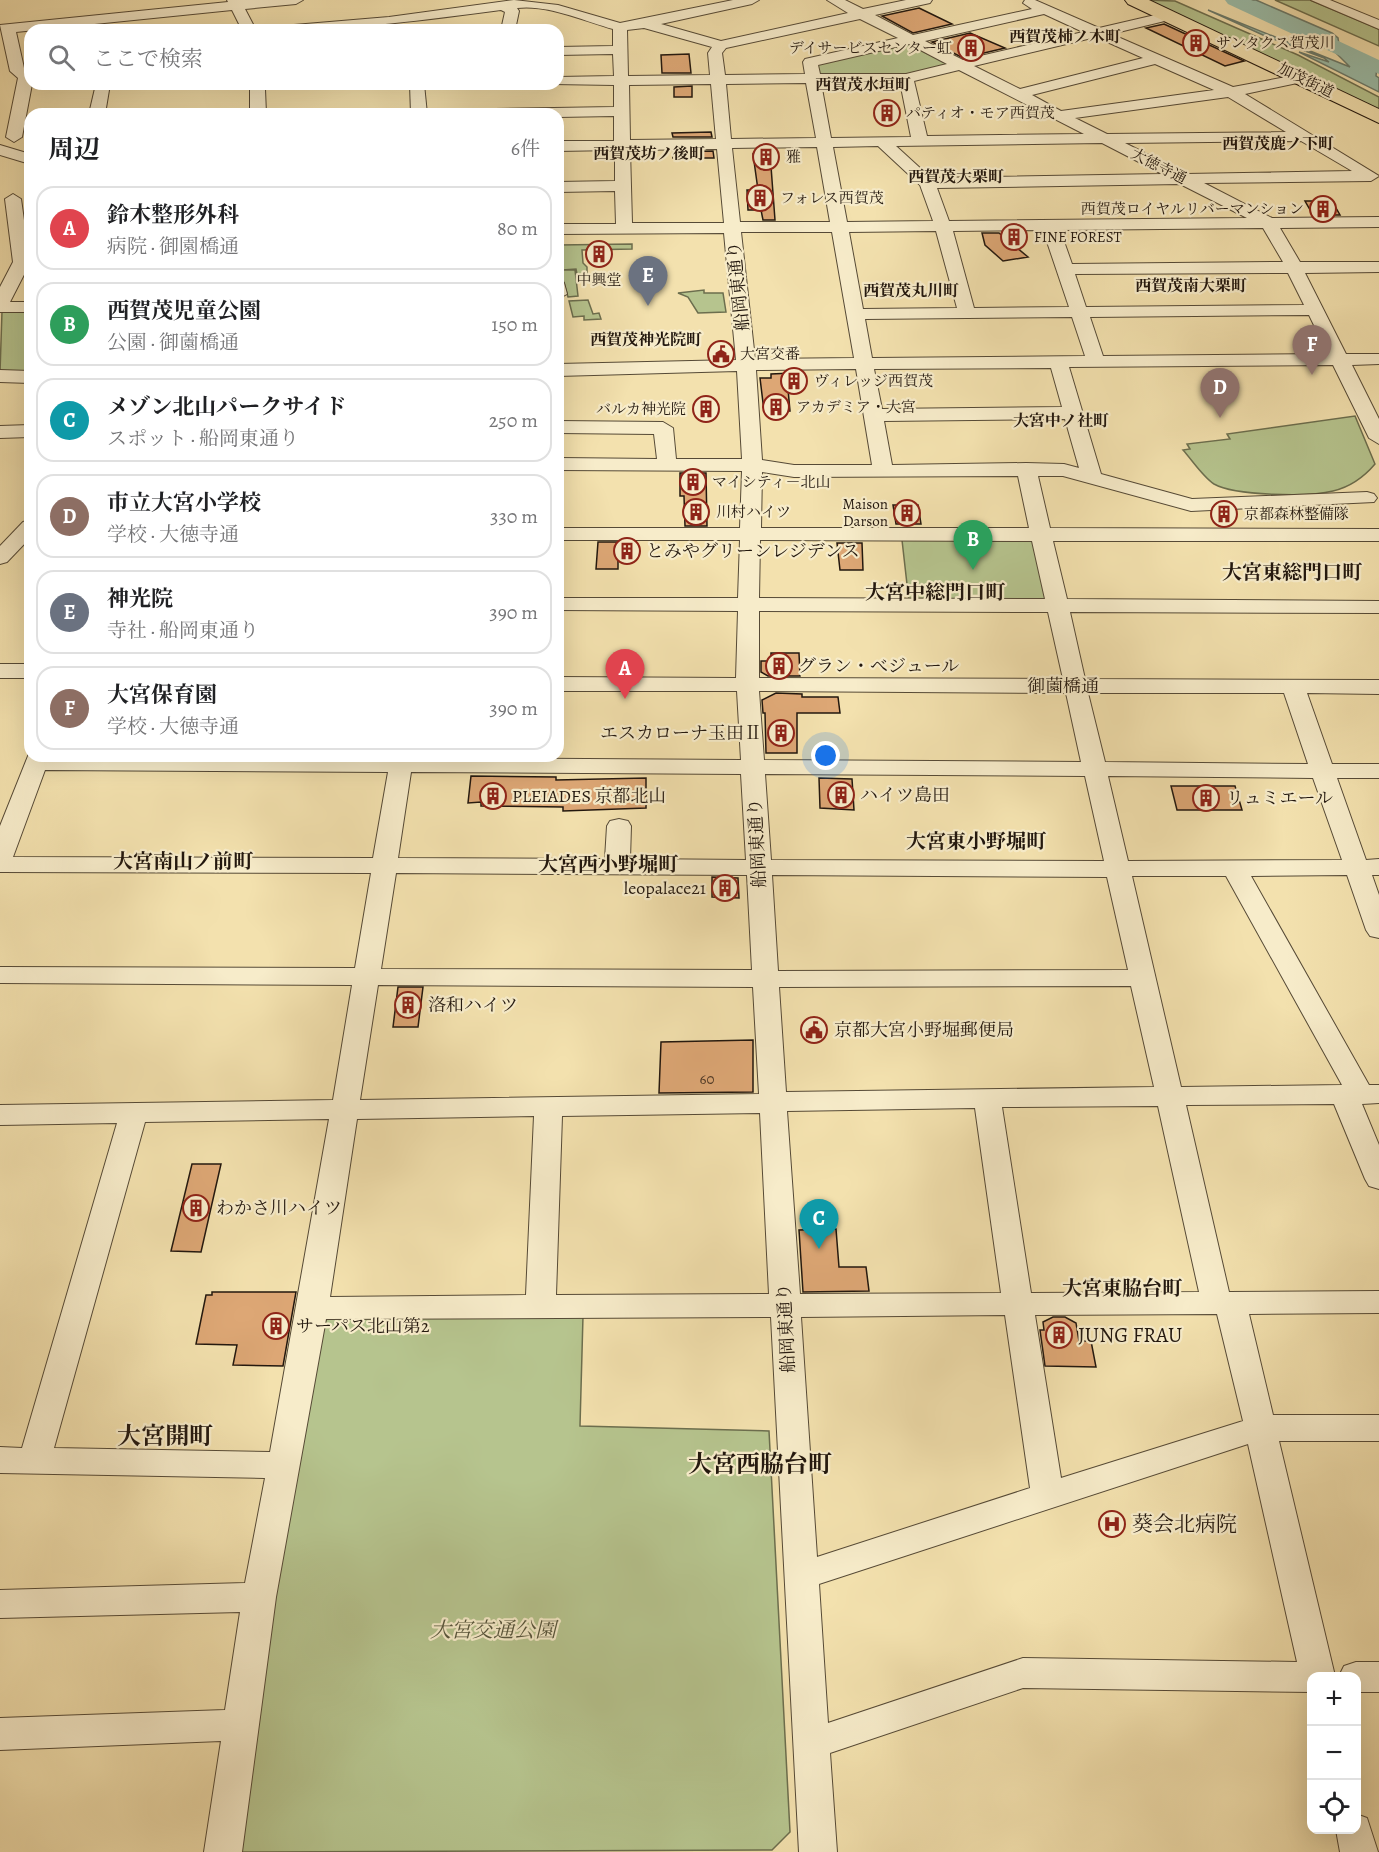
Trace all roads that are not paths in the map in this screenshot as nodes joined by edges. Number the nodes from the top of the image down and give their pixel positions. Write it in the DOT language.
graph roads {
  1 [pos="296,0"];
  2 [pos="554,0"];
  3 [pos="752,0"];
  4 [pos="834,0"];
  5 [pos="926,0"];
  6 [pos="1024,0"];
  7 [pos="1134,0"];
  8 [pos="1318,0"];
  9 [pos="235,3"];
  10 [pos="515,3"];
  11 [pos="145,7"];
  12 [pos="378,7"];
  13 [pos="1046,10"];
  14 [pos="861,14"];
  15 [pos="1168,16"];
  16 [pos="389,21"];
  17 [pos="36,24"];
  18 [pos="246,24"];
  19 [pos="353,24"];
  20 [pos="397,24"];
  21 [pos="509,24"];
  22 [pos="644,24"];
  23 [pos="1379,25"];
  24 [pos="24,26"];
  25 [pos="620,27"];
  26 [pos="4,29"];
  27 [pos="1097,32"];
  28 [pos="910,39"];
  29 [pos="721,45"];
  30 [pos="619,50"];
  31 [pos="564,51"];
  32 [pos="1157,59"];
  33 [pos="959,65"];
  34 [pos="24,73"];
  35 [pos="906,78"];
  36 [pos="1302,78"];
  37 [pos="718,79"];
  38 [pos="813,79"];
  39 [pos="619,80"];
  40 [pos="564,81"];
  41 [pos="24,88"];
  42 [pos="102,90"];
  43 [pos="257,90"];
  44 [pos="418,90"];
  45 [pos="1231,92"];
  46 [pos="1019,94"];
  47 [pos="98,108"];
  48 [pos="258,108"];
  49 [pos="419,108"];
  50 [pos="621,111"];
  51 [pos="564,112"];
  52 [pos="1062,115"];
  53 [pos="1379,117"];
  54 [pos="1305,136"];
  55 [pos="1105,137"];
  56 [pos="15,139"];
  57 [pos="920,140"];
  58 [pos="881,141"];
  59 [pos="822,142"];
  60 [pos="724,144"];
  61 [pos="622,145"];
  62 [pos="564,146"];
  63 [pos="0,150"];
  64 [pos="24,157"];
  65 [pos="1184,178"];
  66 [pos="1375,179"];
  67 [pos="927,183"];
  68 [pos="564,186"];
  69 [pos="622,186"];
  70 [pos="6,198"];
  71 [pos="24,202"];
  72 [pos="1379,222"];
  73 [pos="1269,223"];
  74 [pos="943,225"];
  75 [pos="1050,225"];
  76 [pos="839,226"];
  77 [pos="732,227"];
  78 [pos="624,228"];
  79 [pos="564,229"];
  80 [pos="24,256"];
  81 [pos="24,265"];
  82 [pos="1294,267"];
  83 [pos="1379,267"];
  84 [pos="1064,269"];
  85 [pos="0,305"];
  86 [pos="24,307"];
  87 [pos="1316,310"];
  88 [pos="1079,312"];
  89 [pos="967,313"];
  90 [pos="855,314"];
  91 [pos="1379,359"];
  92 [pos="1340,360"];
  93 [pos="1096,362"];
  94 [pos="1059,363"];
  95 [pos="865,364"];
  96 [pos="746,365"];
  97 [pos="564,370"];
  98 [pos="0,376"];
  99 [pos="24,377"];
  100 [pos="1073,413"];
  101 [pos="872,415"];
  102 [pos="1374,419"];
  103 [pos="564,427"];
  104 [pos="24,431"];
  105 [pos="0,432"];
  106 [pos="1379,438"];
  107 [pos="564,464"];
  108 [pos="667,465"];
  109 [pos="752,465"];
  110 [pos="1026,469"];
  111 [pos="883,470"];
  112 [pos="1090,476"];
  113 [pos="1373,493"];
  114 [pos="1379,526"];
  115 [pos="20,534"];
  116 [pos="564,534"];
  117 [pos="750,534"];
  118 [pos="1041,534"];
  119 [pos="1379,535"];
  120 [pos="0,558"];
  121 [pos="564,604"];
  122 [pos="749,605"];
  123 [pos="1057,606"];
  124 [pos="1379,607"];
  125 [pos="24,670"];
  126 [pos="0,671"];
  127 [pos="564,684"];
  128 [pos="748,684"];
  129 [pos="1075,686"];
  130 [pos="1293,687"];
  131 [pos="1379,687"];
  132 [pos="35,762"];
  133 [pos="401,762"];
  134 [pos="445,762"];
  135 [pos="753,769"];
  136 [pos="1095,770"];
  137 [pos="1322,771"];
  138 [pos="1379,771"];
  139 [pos="619,826"];
  140 [pos="0,859"];
  141 [pos="0,864"];
  142 [pos="385,865"];
  143 [pos="617,866"];
  144 [pos="759,867"];
  145 [pos="1367,868"];
  146 [pos="1118,869"];
  147 [pos="1236,869"];
  148 [pos="1379,930"];
  149 [pos="0,975"];
  150 [pos="366,977"];
  151 [pos="1142,978"];
  152 [pos="765,980"];
  153 [pos="1361,1094"];
  154 [pos="1170,1096"];
  155 [pos="987,1098"];
  156 [pos="773,1103"];
  157 [pos="548,1108"];
  158 [pos="343,1109"];
  159 [pos="133,1114"];
  160 [pos="0,1115"];
  161 [pos="1379,1179"];
  162 [pos="1379,1302"];
  163 [pos="1019,1303"];
  164 [pos="1224,1303"];
  165 [pos="785,1306"];
  166 [pos="541,1307"];
  167 [pos="312,1308"];
  168 [pos="1260,1428"];
  169 [pos="1379,1428"];
  170 [pos="0,1460"];
  171 [pos="35,1460"];
  172 [pos="284,1465"];
  173 [pos="1047,1495"];
  174 [pos="801,1576"];
  175 [pos="260,1597"];
  176 [pos="0,1605"];
  177 [pos="1317,1672"];
  178 [pos="1307,1677"];
  179 [pos="1361,1677"];
  180 [pos="1379,1677"];
  181 [pos="241,1725"];
  182 [pos="0,1734"];
  183 [pos="811,1744"];
  184 [pos="1355,1834"];
  185 [pos="223,1852"];
  186 [pos="818,1852"];
  187 [pos="1359,1852"];
  1 -- 9 [label="street"];
  2 -- 10 [label="street"];
  3 -- 22 [label="street"];
  4 -- 14 [label="street, 大徳寺通"];
  5 -- 14 [label="street"];
  6 -- 13 [label="street"];
  7 -- 15 [label="main road, 加茂街道"];
  8 -- 23 [label="street"];
  9 -- 11 [label="street"];
  9 -- 18 [label="street"];
  10 -- 16 [label="street"];
  10 -- 21 [label="street"];
  10 -- 25 [label="street"];
  11 -- 17 [label="street"];
  12 -- 16 [label="street"];
  13 -- 27 [label="street"];
  13 -- 28 [label="street"];
  14 -- 28 [label="street, 大徳寺通"];
  14 -- 29 [label="street"];
  15 -- 27 [label="street"];
  15 -- 36 [label="main road, 加茂街道"];
  16 -- 19 [label="street"];
  16 -- 20 [label="street"];
  22 -- 25 [label="street"];
  22 -- 29 [label="street"];
  24 -- 26 [label="street"];
  25 -- 30 [label="street"];
  26 -- 34 [label="street"];
  27 -- 32 [label="street"];
  27 -- 33 [label="street"];
  28 -- 33 [label="street, 大徳寺通"];
  28 -- 38 [label="street"];
  29 -- 37 [label="street, 船岡東通り"];
  30 -- 31 [label="street"];
  30 -- 39 [label="street"];
  32 -- 45 [label="street"];
  32 -- 46 [label="street"];
  33 -- 35 [label="street"];
  33 -- 46 [label="street, 大徳寺通"];
  35 -- 38 [label="street"];
  35 -- 57 [label="street"];
  36 -- 45 [label="street"];
  36 -- 53 [label="main road, 加茂街道"];
  37 -- 38 [label="street"];
  37 -- 39 [label="street"];
  37 -- 60 [label="street, 船岡東通り"];
  38 -- 59 [label="street"];
  39 -- 40 [label="street"];
  39 -- 50 [label="street"];
  41 -- 56 [label="street"];
  42 -- 47 [label="street"];
  43 -- 48 [label="street"];
  44 -- 49 [label="street"];
  45 -- 52 [label="street"];
  45 -- 54 [label="street"];
  46 -- 52 [label="street, 大徳寺通"];
  50 -- 51 [label="street"];
  50 -- 61 [label="street"];
  52 -- 55 [label="street, 大徳寺通"];
  54 -- 55 [label="street"];
  54 -- 66 [label="street"];
  55 -- 57 [label="street"];
  55 -- 65 [label="street, 大徳寺通"];
  57 -- 58 [label="street"];
  58 -- 59 [label="street"];
  58 -- 67 [label="street"];
  59 -- 60 [label="street"];
  59 -- 76 [label="street"];
  60 -- 61 [label="street"];
  60 -- 77 [label="street, 船岡東通り"];
  61 -- 62 [label="street"];
  61 -- 69 [label="street"];
  63 -- 64 [label="street"];
  65 -- 66 [label="street"];
  65 -- 67 [label="street"];
  65 -- 73 [label="street, 大徳寺通"];
  67 -- 74 [label="street"];
  68 -- 69 [label="street"];
  69 -- 78 [label="street"];
  70 -- 71 [label="street"];
  70 -- 80 [label="street"];
  72 -- 73 [label="street"];
  73 -- 75 [label="street"];
  73 -- 82 [label="street"];
  74 -- 75 [label="street"];
  74 -- 76 [label="street"];
  74 -- 89 [label="street"];
  75 -- 84 [label="street"];
  76 -- 77 [label="street"];
  76 -- 90 [label="street"];
  77 -- 78 [label="street"];
  77 -- 96 [label="street, 船岡東通り"];
  78 -- 79 [label="street"];
  81 -- 85 [label="street"];
  82 -- 83 [label="street"];
  82 -- 84 [label="street"];
  82 -- 87 [label="street"];
  84 -- 88 [label="street"];
  85 -- 86 [label="street"];
  87 -- 88 [label="street"];
  87 -- 92 [label="street"];
  88 -- 89 [label="street"];
  88 -- 93 [label="street"];
  89 -- 90 [label="street"];
  90 -- 95 [label="street"];
  91 -- 92 [label="street"];
  92 -- 93 [label="street"];
  92 -- 102 [label="street"];
  93 -- 94 [label="street"];
  94 -- 95 [label="street"];
  94 -- 100 [label="street"];
  95 -- 96 [label="street"];
  95 -- 101 [label="street"];
  96 -- 97 [label="street"];
  96 -- 109 [label="street, 船岡東通り"];
  98 -- 99 [label="street"];
  100 -- 101 [label="street"];
  100 -- 112 [label="street"];
  101 -- 111 [label="street"];
  102 -- 106 [label="street"];
  103 -- 108 [label="street"];
  104 -- 105 [label="street"];
  107 -- 108 [label="street"];
  108 -- 109 [label="street"];
  109 -- 111 [label="street"];
  109 -- 117 [label="street, 船岡東通り"];
  110 -- 111 [label="street"];
  110 -- 112 [label="street"];
  110 -- 118 [label="street"];
  112 -- 113 [label="street"];
  113 -- 114 [label="street"];
  115 -- 120 [label="street"];
  116 -- 117 [label="street"];
  117 -- 118 [label="street"];
  117 -- 122 [label="street, 船岡東通り"];
  118 -- 119 [label="street"];
  118 -- 123 [label="street"];
  121 -- 122 [label="street"];
  122 -- 123 [label="street"];
  122 -- 128 [label="street, 船岡東通り"];
  123 -- 124 [label="street"];
  123 -- 129 [label="street"];
  125 -- 126 [label="street"];
  127 -- 128 [label="street, 御薗橋通"];
  128 -- 129 [label="street, 御薗橋通"];
  128 -- 135 [label="street, 船岡東通り"];
  129 -- 130 [label="street, 御薗橋通"];
  129 -- 136 [label="street"];
  130 -- 131 [label="street, 御薗橋通"];
  130 -- 137 [label="street"];
  132 -- 140 [label="street"];
  133 -- 142 [label="street"];
  134 -- 135 [label="street"];
  135 -- 136 [label="street"];
  135 -- 144 [label="street, 船岡東通り"];
  136 -- 137 [label="street"];
  136 -- 146 [label="street"];
  137 -- 138 [label="street"];
  137 -- 145 [label="street"];
  139 -- 143 [label="street"];
  141 -- 142 [label="street"];
  142 -- 143 [label="street"];
  142 -- 150 [label="street"];
  143 -- 144 [label="street"];
  144 -- 146 [label="street"];
  144 -- 152 [label="street, 船岡東通り"];
  145 -- 147 [label="street"];
  145 -- 148 [label="street"];
  146 -- 147 [label="street"];
  146 -- 151 [label="street"];
  147 -- 153 [label="street"];
  149 -- 150 [label="street"];
  150 -- 152 [label="street"];
  150 -- 158 [label="street"];
  151 -- 152 [label="street"];
  151 -- 154 [label="street"];
  152 -- 156 [label="street, 船岡東通り"];
  153 -- 154 [label="street"];
  153 -- 161 [label="street"];
  154 -- 155 [label="street"];
  154 -- 164 [label="street"];
  155 -- 156 [label="street"];
  155 -- 163 [label="street"];
  156 -- 157 [label="street"];
  156 -- 165 [label="street, 船岡東通り"];
  157 -- 158 [label="street"];
  157 -- 166 [label="street"];
  158 -- 159 [label="street"];
  158 -- 167 [label="street"];
  159 -- 160 [label="street"];
  159 -- 171 [label="street"];
  162 -- 164 [label="street"];
  163 -- 164 [label="street"];
  163 -- 165 [label="street"];
  163 -- 173 [label="street"];
  164 -- 168 [label="street"];
  165 -- 166 [label="street"];
  165 -- 174 [label="street, 船岡東通り"];
  166 -- 167 [label="street"];
  167 -- 172 [label="street"];
  168 -- 169 [label="street"];
  168 -- 173 [label="street"];
  168 -- 177 [label="street"];
  170 -- 171 [label="street"];
  171 -- 172 [label="street"];
  172 -- 175 [label="street"];
  173 -- 174 [label="street"];
  174 -- 183 [label="street, 船岡東通り"];
  175 -- 176 [label="street"];
  175 -- 181 [label="street"];
  178 -- 183 [label="street"];
  179 -- 180 [label="street"];
  181 -- 182 [label="street"];
  181 -- 185 [label="street"];
  183 -- 186 [label="street, 船岡東通り"];
  184 -- 187 [label="street"];
}
